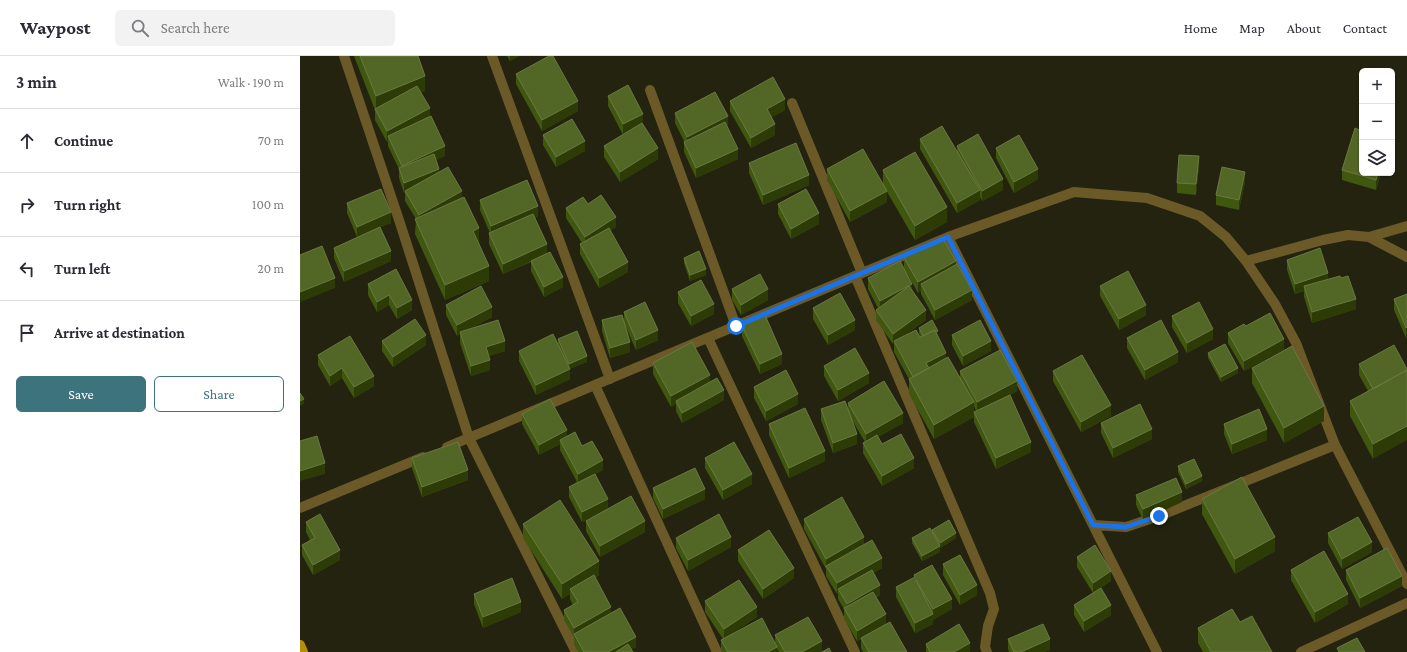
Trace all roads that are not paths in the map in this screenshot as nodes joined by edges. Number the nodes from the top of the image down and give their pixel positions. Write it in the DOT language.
graph roads {
  1 [pos="344,56"];
  2 [pos="492,56"];
  3 [pos="650,90"];
  4 [pos="792,103"];
  5 [pos="1407,226"];
  6 [pos="948,237"];
  7 [pos="1369,237"];
  8 [pos="1407,257"];
  9 [pos="1246,261"];
  10 [pos="858,275"];
  11 [pos="736,326"];
  12 [pos="708,338"];
  13 [pos="610,379"];
  14 [pos="595,385"];
  15 [pos="469,438"];
  16 [pos="1335,445"];
  17 [pos="300,508"];
  18 [pos="1093,525"];
  19 [pos="1407,584"];
  20 [pos="1407,603"];
  21 [pos="300,645"];
  22 [pos="304,652"];
  23 [pos="576,652"];
  24 [pos="717,652"];
  25 [pos="855,652"];
  26 [pos="986,652"];
  27 [pos="1157,652"];
  28 [pos="1301,652"];
  1 -- 15 [label="street"];
  2 -- 13 [label="street"];
  3 -- 11 [label="street"];
  4 -- 10 [label="street"];
  5 -- 7 [label="street"];
  6 -- 9 [label="street"];
  6 -- 10 [label="street"];
  6 -- 18 [label="street"];
  7 -- 8 [label="street"];
  7 -- 9 [label="street"];
  9 -- 16 [label="street"];
  10 -- 11 [label="street"];
  10 -- 26 [label="street"];
  11 -- 12 [label="street"];
  12 -- 13 [label="street"];
  12 -- 25 [label="street"];
  13 -- 14 [label="street"];
  14 -- 15 [label="street"];
  14 -- 24 [label="street"];
  15 -- 17 [label="street"];
  15 -- 23 [label="street"];
  16 -- 18 [label="street"];
  16 -- 19 [label="street"];
  18 -- 27 [label="street"];
  20 -- 28 [label="street"];
  21 -- 22 [label="main road"];
}
